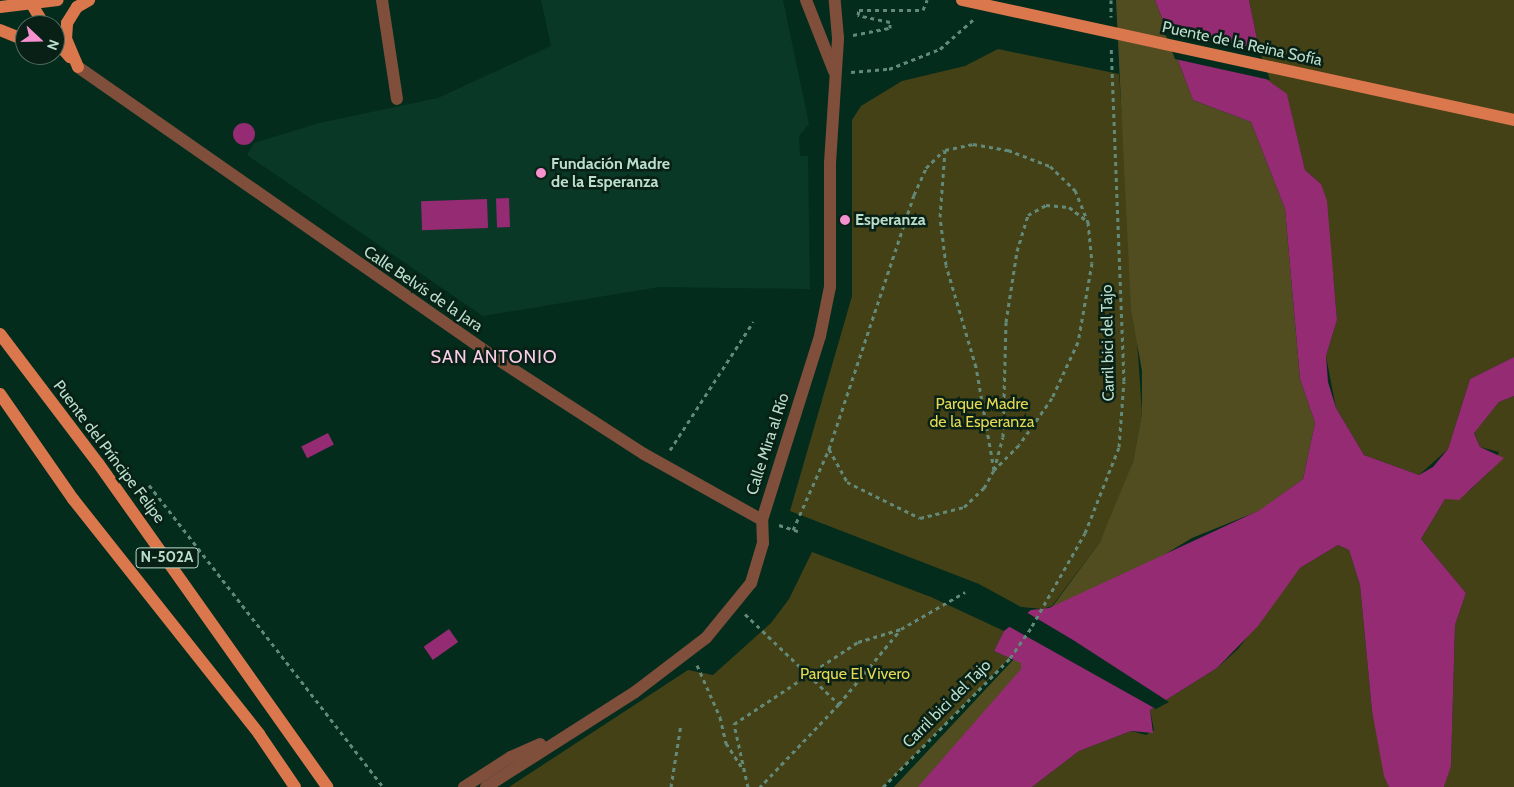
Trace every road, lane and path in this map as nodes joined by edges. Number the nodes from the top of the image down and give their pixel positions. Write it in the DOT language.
graph roads {
  1 [pos="58,0"];
  2 [pos="89,0"];
  3 [pos="382,0"];
  4 [pos="806,0"];
  5 [pos="835,0"];
  6 [pos="927,0"];
  7 [pos="962,0"];
  8 [pos="1111,0"];
  9 [pos="27,1"];
  10 [pos="0,7"];
  11 [pos="37,15"];
  12 [pos="977,15"];
  13 [pos="1111,27"];
  14 [pos="0,30"];
  15 [pos="862,33"];
  16 [pos="15,36"];
  17 [pos="1111,36"];
  18 [pos="65,52"];
  19 [pos="65,60"];
  20 [pos="78,67"];
  21 [pos="835,73"];
  22 [pos="397,99"];
  23 [pos="1514,120"];
  24 [pos="945,150"];
  25 [pos="1088,222"];
  26 [pos="754,322"];
  27 [pos="0,334"];
  28 [pos="0,394"];
  29 [pos="829,449"];
  30 [pos="661,464"];
  31 [pos="994,470"];
  32 [pos="150,485"];
  33 [pos="762,520"];
  34 [pos="793,530"];
  35 [pos="965,592"];
  36 [pos="733,604"];
  37 [pos="901,629"];
  38 [pos="690,650"];
  39 [pos="809,674"];
  40 [pos="839,704"];
  41 [pos="680,724"];
  42 [pos="563,735"];
  43 [pos="745,774"];
  44 [pos="295,787"];
  45 [pos="327,787"];
  46 [pos="383,787"];
  47 [pos="464,787"];
  48 [pos="486,787"];
  49 [pos="671,787"];
  50 [pos="748,787"];
  51 [pos="760,787"];
  52 [pos="883,787"];
  1 -- 9 [label="main road"];
  2 -- 20 [label="main road"];
  3 -- 22 [label="street"];
  4 -- 21 [label="street"];
  5 -- 21 [label="street, Calle Mira al Río"];
  6 -- 15 [label="path"];
  7 -- 23 [label="main road, Puente de la Reina Sofía"];
  8 -- 13 [label="path"];
  9 -- 10 [label="main road"];
  9 -- 11 [label="main road"];
  12 -- 21 [label="path"];
  14 -- 16 [label="main road"];
  17 -- 52 [label="path, Carril bici del Tajo"];
  18 -- 20 [label="main road"];
  19 -- 20 [label="main road"];
  20 -- 30 [label="street, Calle Belvís de la Jara"];
  21 -- 33 [label="street, Calle Mira al Río"];
  24 -- 25 [label="path"];
  24 -- 29 [label="path"];
  24 -- 31 [label="path"];
  25 -- 31 [label="path"];
  25 -- 31 [label="path"];
  26 -- 30 [label="path"];
  27 -- 45 [label="main road, Puente del Príncipe Felipe / N-502A"];
  28 -- 44 [label="main road, N-502A"];
  29 -- 31 [label="path"];
  29 -- 34 [label="path"];
  30 -- 33 [label="street, Calle Belvís de la Jara"];
  32 -- 46 [label="path"];
  33 -- 36 [label="street, Calle Mira al Río"];
  35 -- 37 [label="path"];
  36 -- 38 [label="street, Calle Mira al Río"];
  36 -- 39 [label="path"];
  37 -- 39 [label="path"];
  37 -- 40 [label="path"];
  38 -- 42 [label="street, Calle Mira al Río"];
  38 -- 43 [label="path"];
  39 -- 40 [label="path"];
  39 -- 43 [label="path"];
  40 -- 51 [label="path"];
  41 -- 49 [label="path"];
  42 -- 47 [label="street, Calle Mira al Río"];
  42 -- 48 [label="street, Calle Mira al Río"];
  43 -- 50 [label="path"];
}
